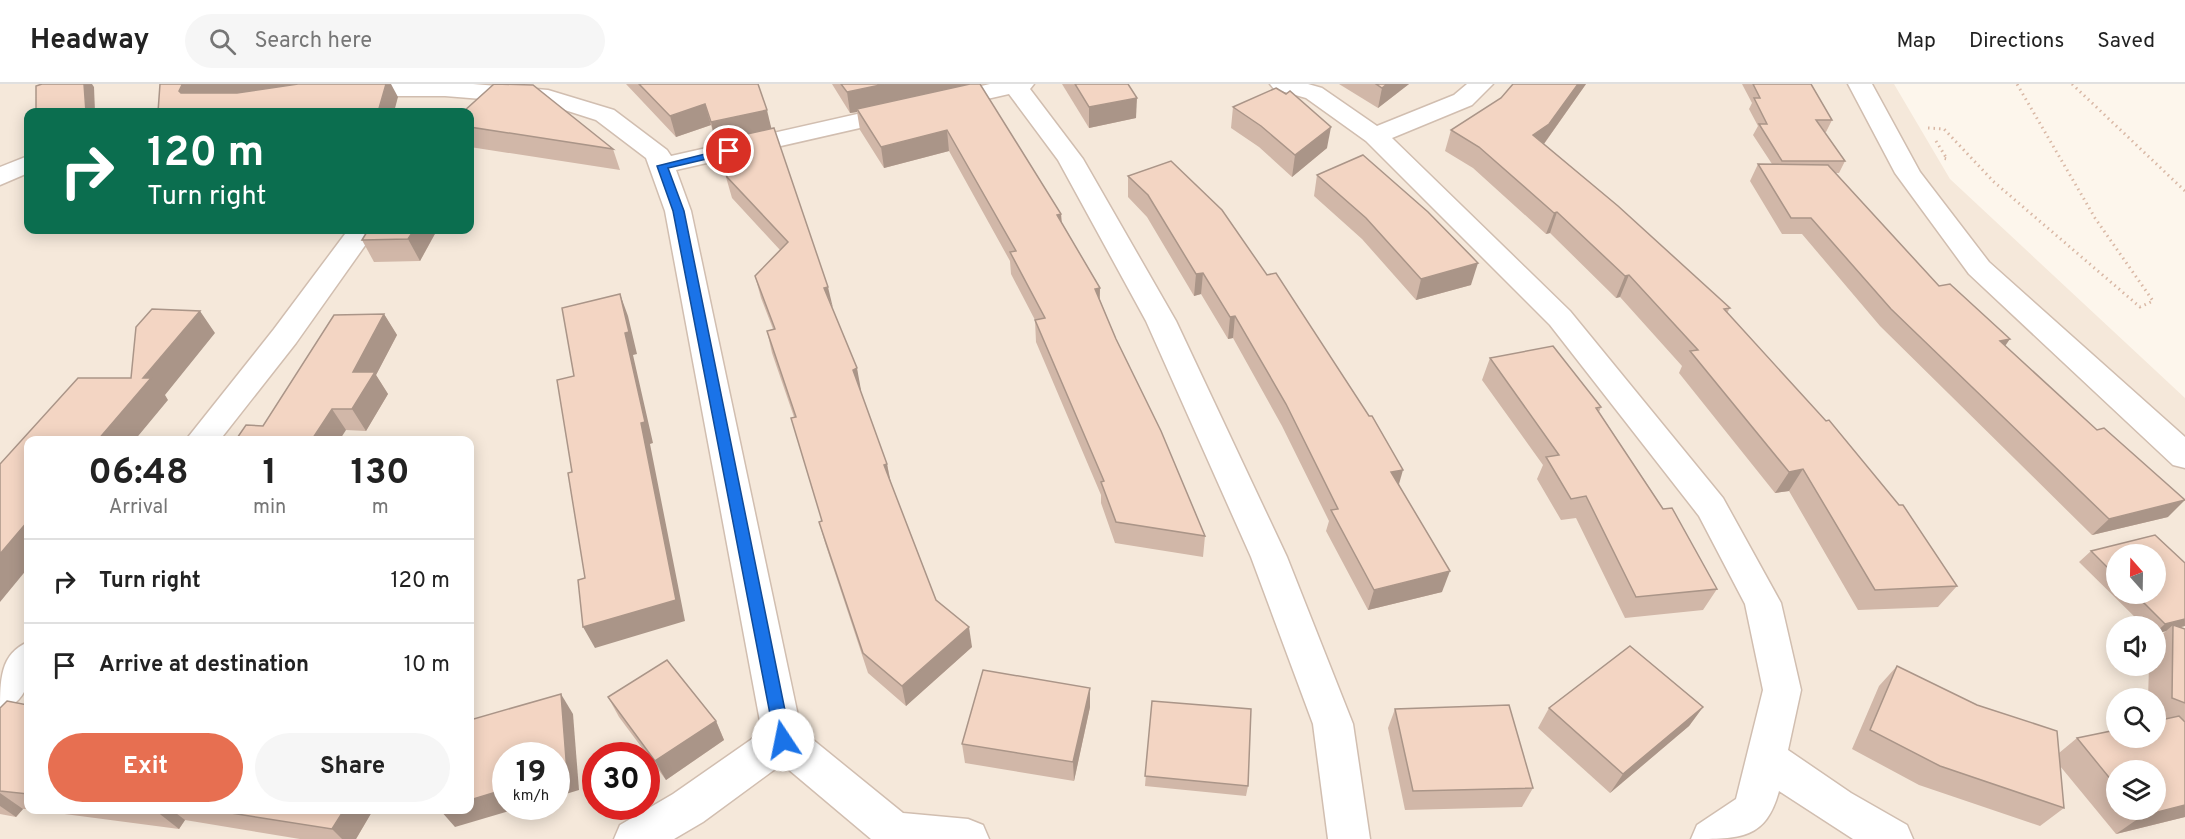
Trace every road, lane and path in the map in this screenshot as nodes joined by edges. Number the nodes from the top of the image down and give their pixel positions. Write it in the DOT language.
graph roads {
  1 [pos="1282,84"];
  2 [pos="1480,84"];
  3 [pos="1860,84"];
  4 [pos="2017,84"];
  5 [pos="2072,84"];
  6 [pos="1019,85"];
  7 [pos="458,90"];
  8 [pos="326,93"];
  9 [pos="445,108"];
  10 [pos="1928,128"];
  11 [pos="1375,136"];
  12 [pos="24,166"];
  13 [pos="662,166"];
  14 [pos="0,177"];
  15 [pos="2185,191"];
  16 [pos="359,234"];
  17 [pos="205,436"];
  18 [pos="2185,456"];
  19 [pos="24,663"];
  20 [pos="0,694"];
  21 [pos="783,740"];
  22 [pos="1766,758"];
  23 [pos="635,839"];
  24 [pos="968,839"];
  25 [pos="1349,839"];
  26 [pos="1712,839"];
  27 [pos="1892,839"];
  1 -- 11 [label="street"];
  2 -- 11 [label="street"];
  3 -- 18 [label="street"];
  4 -- 10 [label="path"];
  5 -- 15 [label="path"];
  6 -- 13 [label="street"];
  6 -- 25 [label="street"];
  7 -- 8 [label="street"];
  7 -- 9 [label="street"];
  7 -- 13 [label="street"];
  11 -- 22 [label="street"];
  12 -- 14 [label="street"];
  13 -- 21 [label="street"];
  16 -- 17 [label="street"];
  19 -- 20 [label="street"];
  21 -- 23 [label="street"];
  21 -- 24 [label="street"];
  22 -- 26 [label="street"];
  22 -- 27 [label="street"];
}
